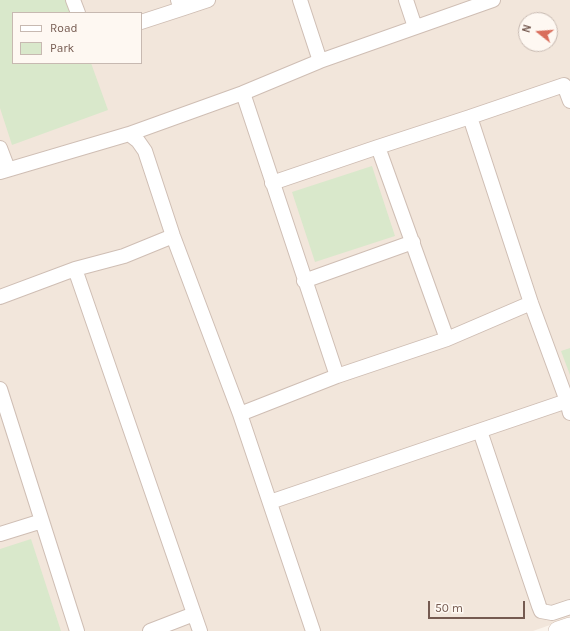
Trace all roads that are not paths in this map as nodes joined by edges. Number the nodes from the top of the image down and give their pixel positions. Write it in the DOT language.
graph roads {
  1 [pos="73,0"];
  2 [pos="208,0"];
  3 [pos="300,0"];
  4 [pos="406,0"];
  5 [pos="493,0"];
  6 [pos="180,5"];
  7 [pos="78,12"];
  8 [pos="142,22"];
  9 [pos="415,27"];
  10 [pos="320,61"];
  11 [pos="567,84"];
  12 [pos="243,93"];
  13 [pos="570,101"];
  14 [pos="470,118"];
  15 [pos="129,134"];
  16 [pos="378,147"];
  17 [pos="0,148"];
  18 [pos="4,171"];
  19 [pos="272,183"];
  20 [pos="172,236"];
  21 [pos="412,242"];
  22 [pos="74,269"];
  23 [pos="304,281"];
  24 [pos="0,297"];
  25 [pos="531,302"];
  26 [pos="447,339"];
  27 [pos="337,376"];
  28 [pos="0,391"];
  29 [pos="568,407"];
  30 [pos="240,414"];
  31 [pos="480,430"];
  32 [pos="270,502"];
  33 [pos="42,521"];
  34 [pos="0,534"];
  35 [pos="570,607"];
  36 [pos="194,614"];
  37 [pos="570,627"];
  38 [pos="78,631"];
  39 [pos="150,631"];
  40 [pos="200,631"];
  41 [pos="313,631"];
  42 [pos="558,631"];
  1 -- 7 [label="street"];
  2 -- 6 [label="street"];
  3 -- 10 [label="street"];
  4 -- 9 [label="street"];
  5 -- 9 [label="street"];
  6 -- 8 [label="street"];
  9 -- 10 [label="street"];
  10 -- 12 [label="street"];
  11 -- 13 [label="street"];
  11 -- 14 [label="street"];
  12 -- 15 [label="street"];
  12 -- 19 [label="street"];
  14 -- 16 [label="street"];
  14 -- 25 [label="street"];
  15 -- 18 [label="street"];
  15 -- 20 [label="street"];
  16 -- 19 [label="street"];
  16 -- 21 [label="street"];
  17 -- 18 [label="street"];
  19 -- 23 [label="street"];
  20 -- 22 [label="street"];
  20 -- 30 [label="street"];
  21 -- 23 [label="street"];
  21 -- 26 [label="street"];
  22 -- 24 [label="street"];
  22 -- 36 [label="street"];
  23 -- 27 [label="street"];
  25 -- 26 [label="street"];
  25 -- 29 [label="street"];
  26 -- 27 [label="street"];
  27 -- 30 [label="street"];
  28 -- 33 [label="street"];
  29 -- 31 [label="street"];
  30 -- 32 [label="street"];
  31 -- 32 [label="street"];
  31 -- 35 [label="street"];
  32 -- 41 [label="street"];
  33 -- 34 [label="street"];
  33 -- 38 [label="street"];
  36 -- 39 [label="street"];
  36 -- 40 [label="street"];
  37 -- 42 [label="main road"];
}
